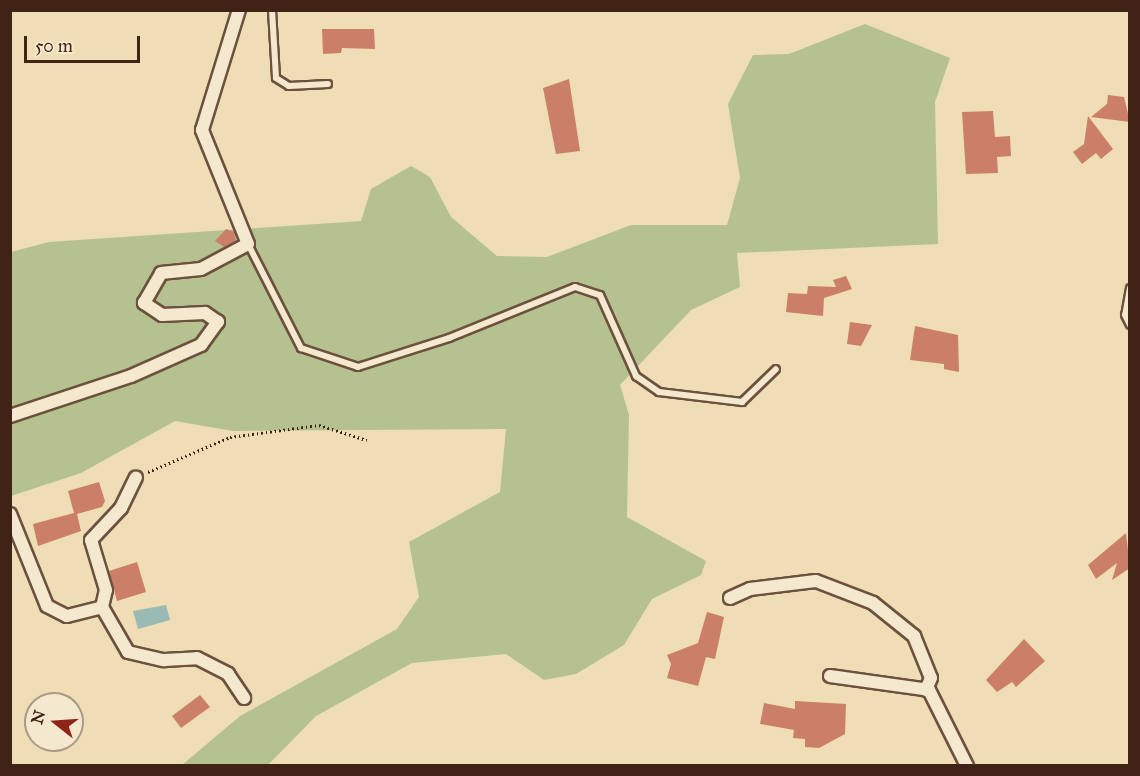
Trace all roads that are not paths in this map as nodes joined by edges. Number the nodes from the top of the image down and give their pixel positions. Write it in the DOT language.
graph roads {
  1 [pos="239,10"];
  2 [pos="272,10"];
  3 [pos="328,84"];
  4 [pos="248,244"];
  5 [pos="1130,288"];
  6 [pos="1130,326"];
  7 [pos="776,369"];
  8 [pos="10,416"];
  9 [pos="136,477"];
  10 [pos="10,514"];
  11 [pos="730,598"];
  12 [pos="102,607"];
  13 [pos="830,676"];
  14 [pos="926,690"];
  15 [pos="244,698"];
  16 [pos="967,765"];
  1 -- 4 [label="street"];
  2 -- 3 [label="lane"];
  4 -- 7 [label="lane"];
  4 -- 8 [label="street"];
  5 -- 6 [label="lane"];
  9 -- 12 [label="street"];
  10 -- 12 [label="street"];
  11 -- 14 [label="street"];
  12 -- 15 [label="street"];
  13 -- 14 [label="street"];
  14 -- 16 [label="street"];
}
